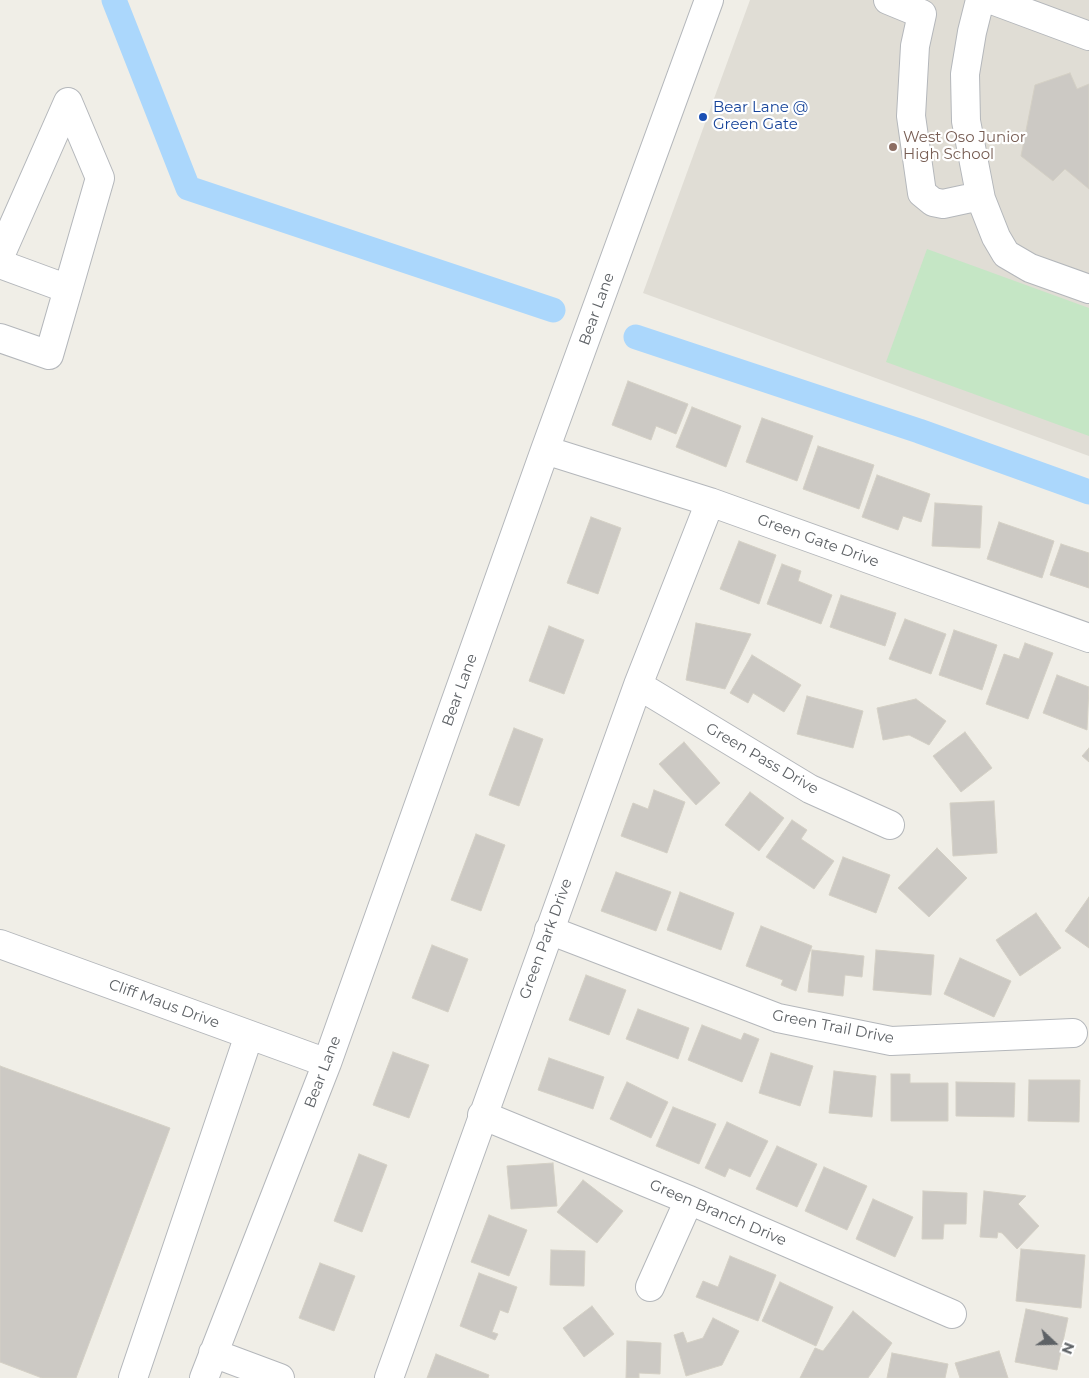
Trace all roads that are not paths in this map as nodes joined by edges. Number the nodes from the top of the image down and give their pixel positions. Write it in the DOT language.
graph roads {
  1 [pos="709,0"];
  2 [pos="888,0"];
  3 [pos="980,0"];
  4 [pos="992,0"];
  5 [pos="1089,36"];
  6 [pos="980,196"];
  7 [pos="0,256"];
  8 [pos="0,264"];
  9 [pos="68,289"];
  10 [pos="1089,289"];
  11 [pos="0,338"];
  12 [pos="545,450"];
  13 [pos="710,502"];
  14 [pos="1089,638"];
  15 [pos="638,685"];
  16 [pos="890,825"];
  17 [pos="549,930"];
  18 [pos="0,944"];
  19 [pos="1073,1033"];
  20 [pos="249,1035"];
  21 [pos="327,1063"];
  22 [pos="482,1115"];
  23 [pos="689,1200"];
  24 [pos="650,1287"];
  25 [pos="952,1314"];
  26 [pos="208,1366"];
  27 [pos="133,1378"];
  28 [pos="280,1378"];
  29 [pos="388,1378"];
  1 -- 12 [label="street, Bear Lane"];
  2 -- 6 [label="street"];
  3 -- 6 [label="street"];
  4 -- 5 [label="street"];
  6 -- 10 [label="street"];
  7 -- 9 [label="street"];
  8 -- 9 [label="street"];
  9 -- 11 [label="street"];
  12 -- 13 [label="street, Green Gate Drive"];
  12 -- 21 [label="street, Bear Lane"];
  13 -- 14 [label="street, Green Gate Drive"];
  13 -- 15 [label="street, Green Park Drive"];
  15 -- 16 [label="street, Green Pass Drive"];
  15 -- 17 [label="street, Green Park Drive"];
  17 -- 19 [label="street, Green Trail Drive"];
  17 -- 22 [label="street, Green Park Drive"];
  18 -- 20 [label="street, Cliff Maus Drive"];
  20 -- 21 [label="street, Cliff Maus Drive"];
  20 -- 27 [label="street"];
  21 -- 26 [label="street, Bear Lane"];
  22 -- 23 [label="street, Green Branch Drive"];
  22 -- 29 [label="street, Green Park Drive"];
  23 -- 24 [label="street"];
  23 -- 25 [label="street, Green Branch Drive"];
  26 -- 28 [label="street"];
}
